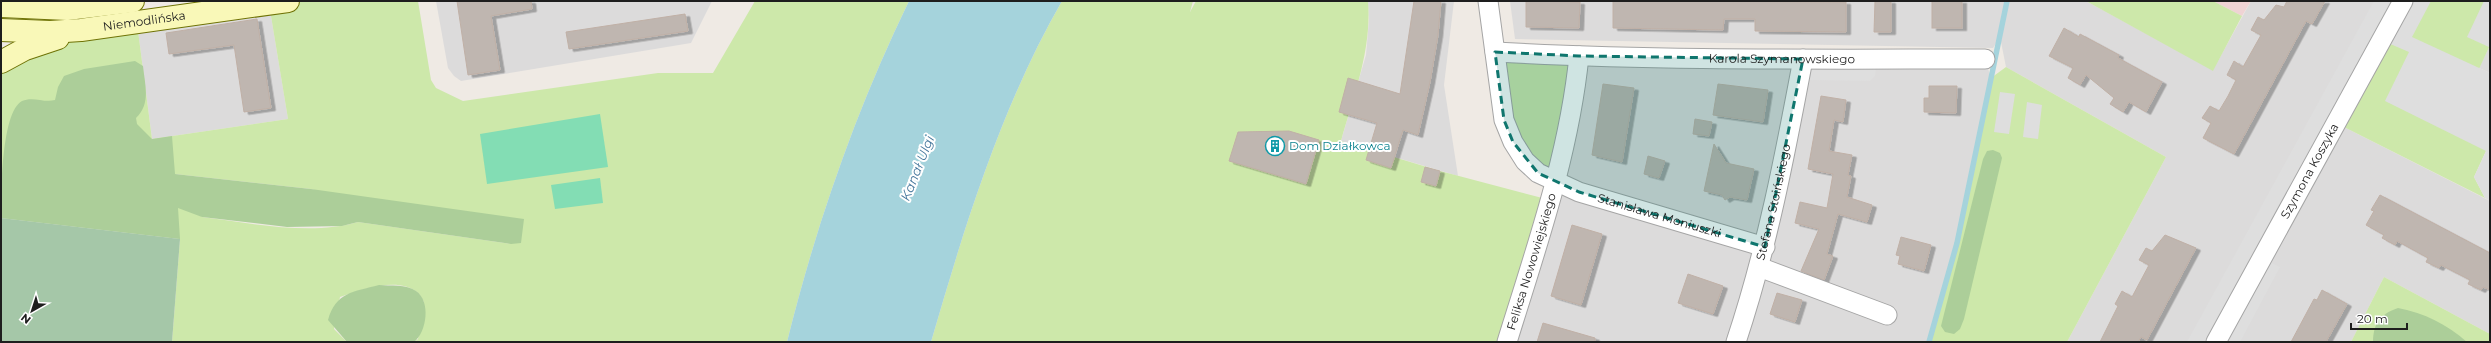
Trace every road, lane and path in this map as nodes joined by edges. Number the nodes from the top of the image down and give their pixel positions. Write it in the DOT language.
graph roads {
  1 [pos="133,1"];
  2 [pos="288,1"];
  3 [pos="1488,1"];
  4 [pos="2403,1"];
  5 [pos="1,6"];
  6 [pos="1,30"];
  7 [pos="80,30"];
  8 [pos="1495,52"];
  9 [pos="1579,56"];
  10 [pos="1803,59"];
  11 [pos="1986,59"];
  12 [pos="1,62"];
  13 [pos="1556,182"];
  14 [pos="1764,247"];
  15 [pos="1759,267"];
  16 [pos="1888,315"];
  17 [pos="1507,342"];
  18 [pos="1736,342"];
  19 [pos="2216,342"];
  1 -- 5 [label="main road, Niemodlińska"];
  2 -- 7 [label="main road, Niemodlińska"];
  3 -- 8 [label="street, Stanisława Moniuszki"];
  4 -- 19 [label="street, Szymona Koszyka"];
  6 -- 7 [label="main road, Niemodlińska"];
  7 -- 12 [label="main road"];
  8 -- 9 [label="street, Karola Szymanowskiego"];
  8 -- 13 [label="street, Stanisława Moniuszki"];
  9 -- 10 [label="street, Karola Szymanowskiego"];
  9 -- 13 [label="street, Feliksa Nowowiejskiego"];
  10 -- 11 [label="street, Karola Szymanowskiego"];
  10 -- 14 [label="street, Stefana Stoińskiego"];
  13 -- 14 [label="street, Stanisława Moniuszki"];
  13 -- 17 [label="street, Feliksa Nowowiejskiego"];
  14 -- 15 [label="street, Stefana Stoińskiego"];
  15 -- 16 [label="street"];
  15 -- 18 [label="street, Stefana Stoińskiego"];
}
